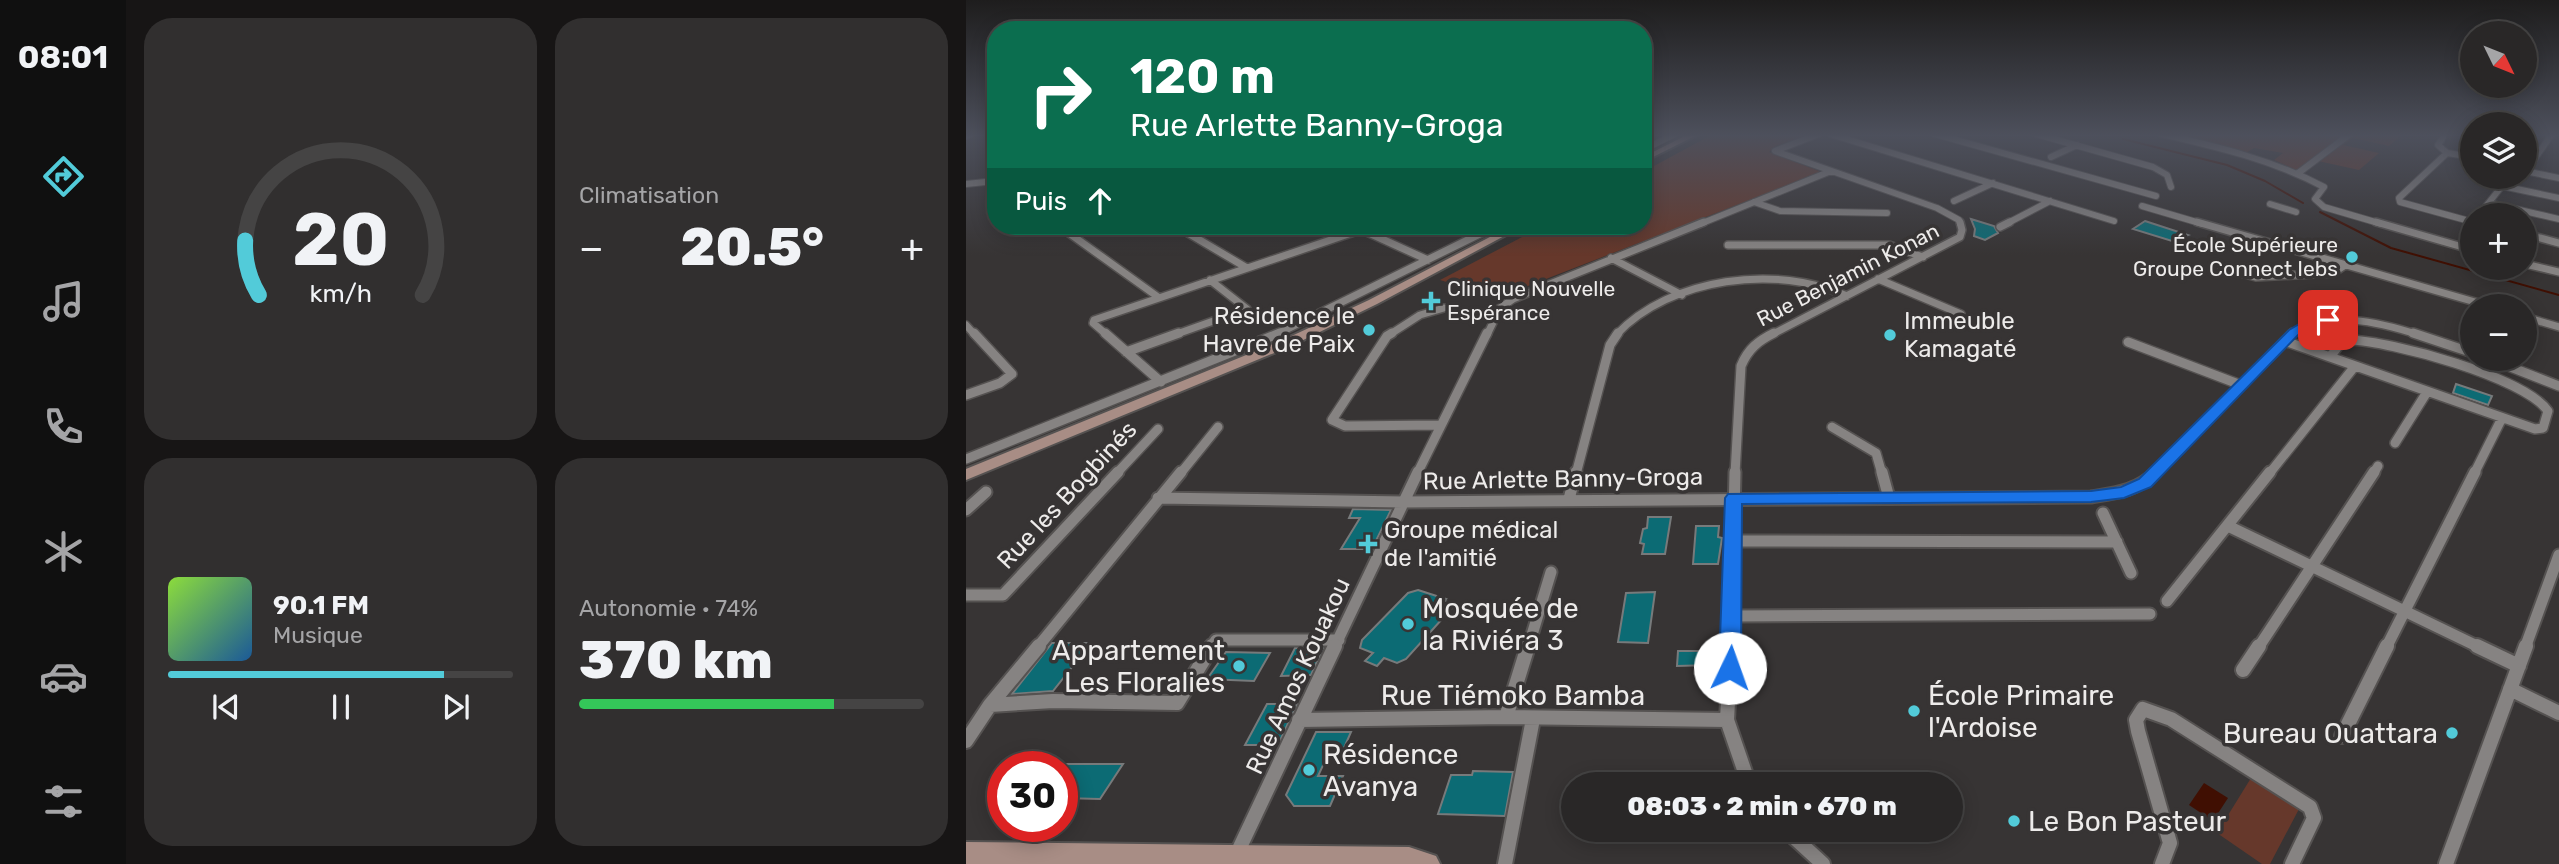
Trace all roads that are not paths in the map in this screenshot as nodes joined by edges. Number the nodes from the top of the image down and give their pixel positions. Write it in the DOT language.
graph roads {
  1 [pos="1824,174"];
  2 [pos="1837,174"];
  3 [pos="1964,174"];
  4 [pos="2078,174"];
  5 [pos="2166,174"];
  6 [pos="2297,174"];
  7 [pos="2425,174"];
  8 [pos="987,181"];
  9 [pos="1993,183"];
  10 [pos="966,184"];
  11 [pos="2171,187"];
  12 [pos="2156,196"];
  13 [pos="2559,198"];
  14 [pos="1954,201"];
  15 [pos="2050,201"];
  16 [pos="1754,202"];
  17 [pos="2489,203"];
  18 [pos="2270,204"];
  19 [pos="2142,206"];
  20 [pos="2296,212"];
  21 [pos="1886,213"];
  22 [pos="2537,214"];
  23 [pos="2460,218"];
  24 [pos="2559,219"];
  25 [pos="2114,220"];
  26 [pos="2000,227"];
  27 [pos="1072,235"];
  28 [pos="1191,235"];
  29 [pos="1339,235"];
  30 [pos="1373,235"];
  31 [pos="1478,235"];
  32 [pos="1488,235"];
  33 [pos="1500,235"];
  34 [pos="2537,237"];
  35 [pos="2559,243"];
  36 [pos="1728,245"];
  37 [pos="2460,246"];
  38 [pos="1923,257"];
  39 [pos="1611,258"];
  40 [pos="1427,260"];
  41 [pos="2345,265"];
  42 [pos="2537,267"];
  43 [pos="1247,268"];
  44 [pos="2222,268"];
  45 [pos="2559,272"];
  46 [pos="1878,279"];
  47 [pos="1210,280"];
  48 [pos="1682,295"];
  49 [pos="1847,296"];
  50 [pos="1158,297"];
  51 [pos="2460,298"];
  52 [pos="1444,308"];
  53 [pos="1961,314"];
  54 [pos="2537,321"];
  55 [pos="966,325"];
  56 [pos="2559,327"];
  57 [pos="2128,341"];
  58 [pos="2285,341"];
  59 [pos="2460,349"];
  60 [pos="1126,352"];
  61 [pos="2330,357"];
  62 [pos="2355,366"];
  63 [pos="2525,371"];
  64 [pos="1158,380"];
  65 [pos="2241,385"];
  66 [pos="2559,386"];
  67 [pos="2427,392"];
  68 [pos="966,395"];
  69 [pos="2502,418"];
  70 [pos="1440,425"];
  71 [pos="1218,427"];
  72 [pos="1832,427"];
  73 [pos="1158,429"];
  74 [pos="2395,443"];
  75 [pos="966,459"];
  76 [pos="2378,466"];
  77 [pos="966,467"];
  78 [pos="966,475"];
  79 [pos="986,492"];
  80 [pos="1158,498"];
  81 [pos="1734,498"];
  82 [pos="1889,498"];
  83 [pos="1569,499"];
  84 [pos="1403,502"];
  85 [pos="966,510"];
  86 [pos="2103,513"];
  87 [pos="2228,526"];
  88 [pos="1734,541"];
  89 [pos="2117,542"];
  90 [pos="2559,555"];
  91 [pos="2312,566"];
  92 [pos="1551,572"];
  93 [pos="2131,573"];
  94 [pos="966,595"];
  95 [pos="2167,601"];
  96 [pos="2407,611"];
  97 [pos="2150,614"];
  98 [pos="1733,616"];
  99 [pos="1339,640"];
  100 [pos="2519,666"];
  101 [pos="2243,670"];
  102 [pos="2510,689"];
  103 [pos="990,705"];
  104 [pos="2559,713"];
  105 [pos="1506,717"];
  106 [pos="1533,719"];
  107 [pos="1300,720"];
  108 [pos="1727,720"];
  109 [pos="2342,736"];
  110 [pos="966,741"];
  111 [pos="1745,772"];
  112 [pos="1799,842"];
  113 [pos="966,853"];
  114 [pos="1074,860"];
  115 [pos="1234,860"];
  116 [pos="1429,864"];
  117 [pos="1505,864"];
  118 [pos="1823,864"];
  119 [pos="2162,864"];
  120 [pos="2292,864"];
  121 [pos="2446,864"];
  1 -- 16 [label="street, Rue Amos Kouakou"];
  2 -- 38 [label="street, Rue Benjamin Konan"];
  3 -- 9 [label="street"];
  4 -- 12 [label="street"];
  5 -- 11 [label="street"];
  6 -- 37 [label="street"];
  7 -- 23 [label="street"];
  8 -- 10 [label="street"];
  9 -- 14 [label="street"];
  9 -- 15 [label="street"];
  13 -- 17 [label="street"];
  15 -- 25 [label="street"];
  15 -- 26 [label="street"];
  16 -- 21 [label="street"];
  16 -- 39 [label="street, Rue Amos Kouakou"];
  18 -- 20 [label="street"];
  19 -- 41 [label="street"];
  22 -- 24 [label="street"];
  27 -- 50 [label="street"];
  28 -- 43 [label="street"];
  29 -- 43 [label="street"];
  30 -- 40 [label="street"];
  31 -- 40 [label="street"];
  32 -- 77 [label="main road"];
  33 -- 78 [label="main road"];
  34 -- 35 [label="street"];
  36 -- 38 [label="street"];
  38 -- 46 [label="street, Rue Benjamin Konan"];
  39 -- 48 [label="street"];
  39 -- 70 [label="street, Rue Amos Kouakou"];
  40 -- 64 [label="street"];
  41 -- 44 [label="street"];
  41 -- 51 [label="street"];
  42 -- 45 [label="street"];
  43 -- 47 [label="street"];
  46 -- 49 [label="street, Rue Benjamin Konan"];
  46 -- 53 [label="street"];
  47 -- 50 [label="street"];
  47 -- 60 [label="street"];
  48 -- 49 [label="street"];
  48 -- 83 [label="street"];
  49 -- 81 [label="street, Rue Benjamin Konan"];
  50 -- 60 [label="street"];
  52 -- 70 [label="street"];
  54 -- 56 [label="street"];
  55 -- 68 [label="street"];
  57 -- 65 [label="street"];
  58 -- 59 [label="street, Rue Arlette Banny-Groga"];
  58 -- 61 [label="street"];
  58 -- 65 [label="street, Rue Arlette Banny-Groga"];
  60 -- 64 [label="street"];
  61 -- 62 [label="street"];
  61 -- 69 [label="street"];
  62 -- 67 [label="street"];
  62 -- 87 [label="street"];
  63 -- 66 [label="street"];
  64 -- 75 [label="street"];
  65 -- 82 [label="street, Rue Arlette Banny-Groga"];
  67 -- 69 [label="street"];
  67 -- 74 [label="street"];
  69 -- 96 [label="street"];
  70 -- 84 [label="street, Rue Amos Kouakou"];
  71 -- 80 [label="street"];
  72 -- 82 [label="street"];
  73 -- 94 [label="street, Rue les Bogbinés"];
  76 -- 91 [label="street"];
  79 -- 85 [label="street"];
  80 -- 84 [label="street, Rue Arlette Banny-Groga"];
  80 -- 103 [label="street"];
  81 -- 82 [label="street, Rue Arlette Banny-Groga"];
  81 -- 83 [label="street, Rue Arlette Banny-Groga"];
  81 -- 88 [label="street"];
  83 -- 84 [label="street, Rue Arlette Banny-Groga"];
  84 -- 99 [label="street, Rue Amos Kouakou"];
  86 -- 89 [label="street"];
  87 -- 91 [label="street"];
  87 -- 95 [label="street"];
  88 -- 89 [label="street"];
  88 -- 98 [label="street"];
  89 -- 93 [label="street"];
  90 -- 100 [label="street"];
  91 -- 96 [label="street"];
  91 -- 101 [label="street"];
  92 -- 105 [label="street"];
  96 -- 100 [label="street"];
  96 -- 109 [label="street"];
  97 -- 98 [label="street"];
  98 -- 108 [label="street"];
  99 -- 103 [label="street"];
  99 -- 107 [label="street, Rue Amos Kouakou"];
  100 -- 102 [label="street"];
  102 -- 104 [label="street"];
  102 -- 121 [label="street"];
  103 -- 110 [label="street"];
  105 -- 106 [label="street, Rue Tiémoko Bamba"];
  105 -- 107 [label="street, Rue Tiémoko Bamba"];
  106 -- 108 [label="street, Rue Tiémoko Bamba"];
  106 -- 117 [label="street"];
  107 -- 115 [label="street, Rue Amos Kouakou"];
  108 -- 111 [label="street"];
  112 -- 118 [label="street"];
  113 -- 114 [label="main road"];
  114 -- 115 [label="main road"];
  115 -- 116 [label="main road"];
  119 -- 120 [label="street"];
}
